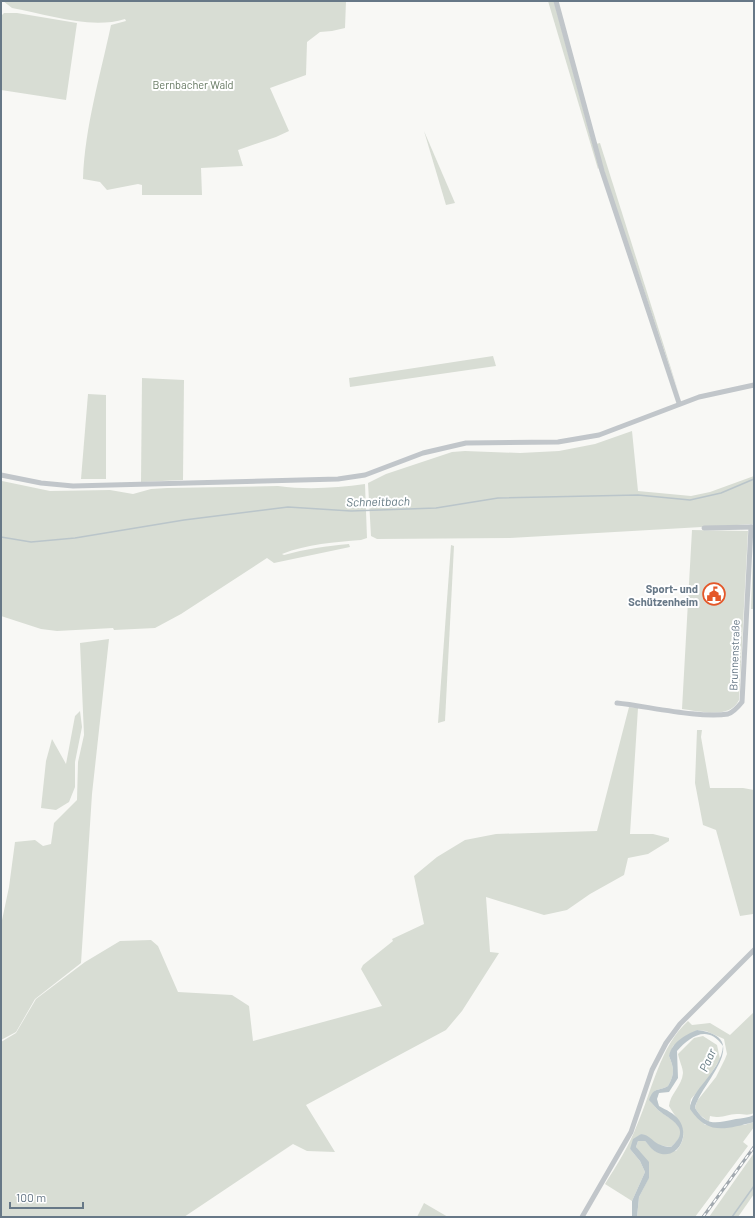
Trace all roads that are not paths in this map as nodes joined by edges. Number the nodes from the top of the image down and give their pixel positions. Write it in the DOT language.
graph roads {
  1 [pos="556,1"];
  2 [pos="754,385"];
  3 [pos="679,404"];
  4 [pos="1,475"];
  5 [pos="752,527"];
  6 [pos="704,528"];
  7 [pos="617,703"];
  8 [pos="754,950"];
  9 [pos="582,1217"];
  1 -- 3 [label="street"];
  2 -- 3 [label="street"];
  3 -- 4 [label="street"];
  5 -- 6 [label="street, Brunnenstraße"];
  5 -- 7 [label="street, Brunnenstraße"];
  8 -- 9 [label="street"];
}
